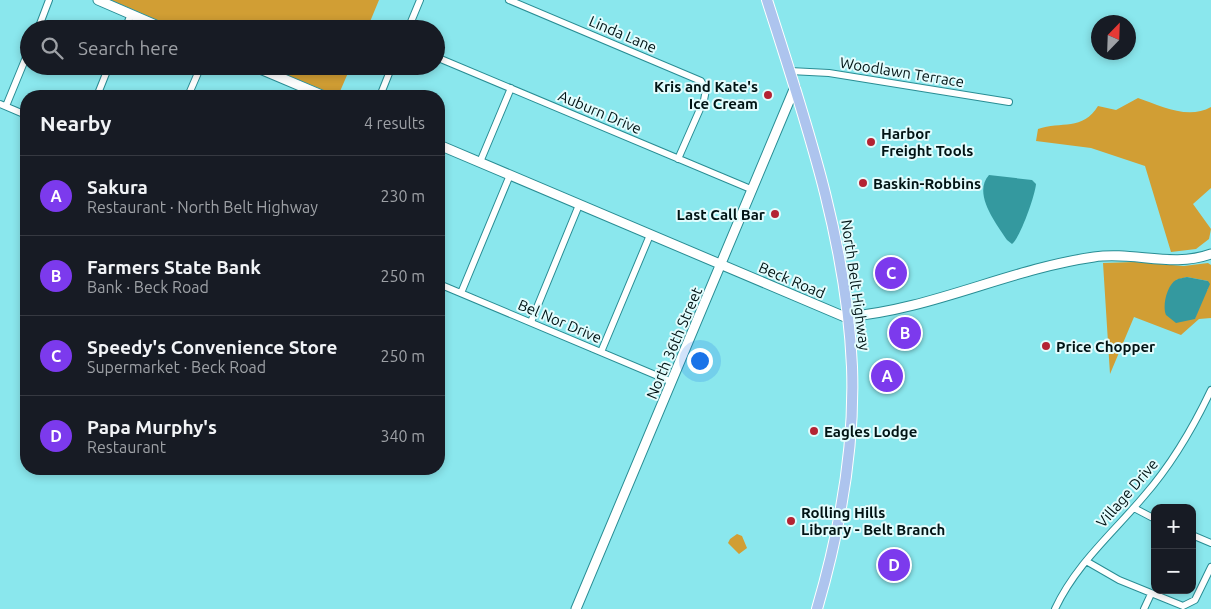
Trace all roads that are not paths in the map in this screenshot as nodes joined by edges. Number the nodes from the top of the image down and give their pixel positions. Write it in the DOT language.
graph roads {
  1 [pos="49,0"];
  2 [pos="98,0"];
  3 [pos="420,0"];
  4 [pos="509,0"];
  5 [pos="768,0"];
  6 [pos="131,14"];
  7 [pos="41,20"];
  8 [pos="129,20"];
  9 [pos="145,20"];
  10 [pos="412,20"];
  11 [pos="445,61"];
  12 [pos="20,69"];
  13 [pos="790,71"];
  14 [pos="105,75"];
  15 [pos="197,75"];
  16 [pos="274,75"];
  17 [pos="388,75"];
  18 [pos="510,88"];
  19 [pos="795,88"];
  20 [pos="99,90"];
  21 [pos="191,90"];
  22 [pos="310,90"];
  23 [pos="382,90"];
  24 [pos="1009,102"];
  25 [pos="3,105"];
  26 [pos="20,112"];
  27 [pos="445,148"];
  28 [pos="678,159"];
  29 [pos="480,162"];
  30 [pos="510,175"];
  31 [pos="753,190"];
  32 [pos="580,205"];
  33 [pos="650,235"];
  34 [pos="1211,254"];
  35 [pos="721,265"];
  36 [pos="445,286"];
  37 [pos="461,293"];
  38 [pos="848,317"];
  39 [pos="531,322"];
  40 [pos="601,352"];
  41 [pos="672,382"];
  42 [pos="1211,390"];
  43 [pos="1134,508"];
  44 [pos="1151,517"];
  45 [pos="1196,537"];
  46 [pos="1211,543"];
  47 [pos="1086,561"];
  48 [pos="1211,567"];
  49 [pos="1151,594"];
  50 [pos="576,609"];
  51 [pos="818,609"];
  52 [pos="1055,609"];
  53 [pos="1144,609"];
  1 -- 7 [label="street"];
  2 -- 6 [label="street"];
  3 -- 10 [label="street"];
  4 -- 28 [label="street, Linda Lane"];
  5 -- 13 [label="main road, North Belt Highway"];
  6 -- 8 [label="street"];
  6 -- 9 [label="street"];
  11 -- 18 [label="street, Auburn Drive"];
  12 -- 25 [label="street"];
  13 -- 19 [label="main road, North Belt Highway"];
  13 -- 24 [label="street, Woodlawn Terrace"];
  14 -- 20 [label="street"];
  15 -- 21 [label="street"];
  16 -- 22 [label="street"];
  17 -- 23 [label="street"];
  18 -- 28 [label="street, Auburn Drive"];
  18 -- 29 [label="street"];
  19 -- 31 [label="street, North 36th Street"];
  19 -- 38 [label="main road, North Belt Highway"];
  25 -- 26 [label="street"];
  27 -- 29 [label="street, Beck Road"];
  28 -- 31 [label="street, Auburn Drive"];
  29 -- 30 [label="street, Beck Road"];
  30 -- 32 [label="street, Beck Road"];
  30 -- 37 [label="street"];
  31 -- 35 [label="street, North 36th Street"];
  32 -- 33 [label="street, Beck Road"];
  32 -- 39 [label="street"];
  33 -- 35 [label="street, Beck Road"];
  33 -- 40 [label="street"];
  34 -- 38 [label="street"];
  35 -- 38 [label="street, Beck Road"];
  35 -- 41 [label="street, North 36th Street"];
  36 -- 37 [label="street, Bel Nor Drive"];
  37 -- 39 [label="street, Bel Nor Drive"];
  38 -- 51 [label="main road, North Belt Highway"];
  39 -- 40 [label="street, Bel Nor Drive"];
  40 -- 41 [label="street, Bel Nor Drive"];
  41 -- 50 [label="street, North 36th Street"];
  42 -- 43 [label="street, Village Drive"];
  43 -- 44 [label="street"];
  43 -- 47 [label="street, Village Drive"];
  45 -- 46 [label="street"];
  47 -- 49 [label="street"];
  47 -- 52 [label="street, Village Drive"];
  48 -- 49 [label="street"];
  49 -- 53 [label="street"];
}
